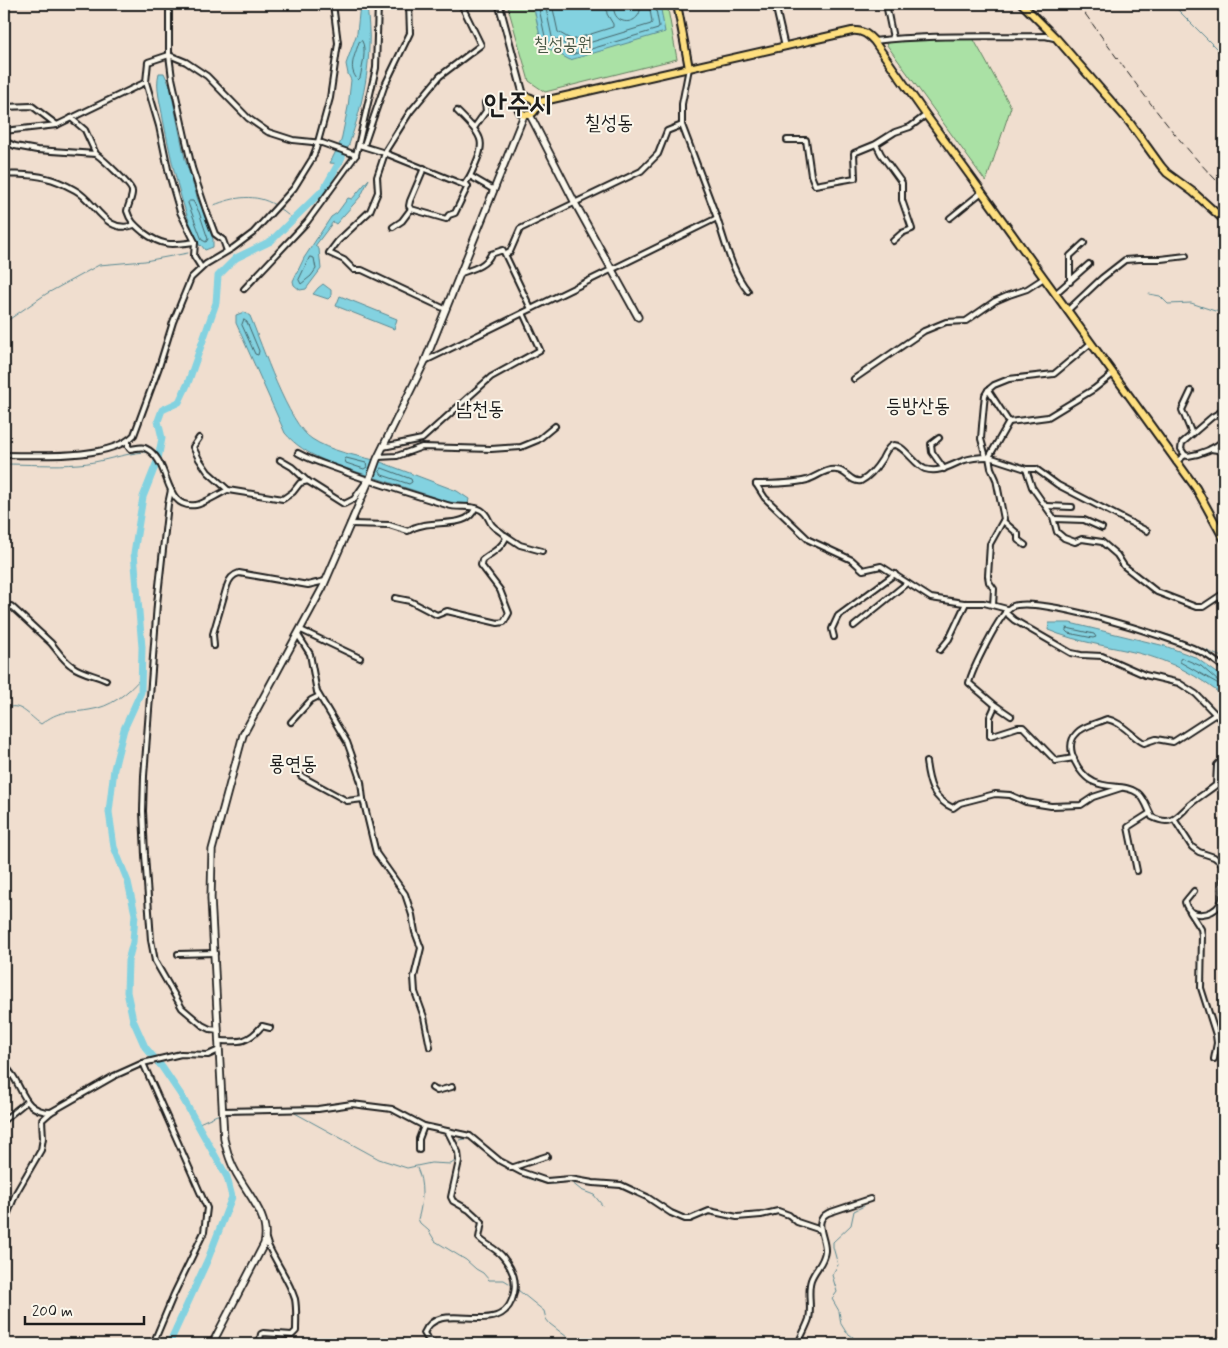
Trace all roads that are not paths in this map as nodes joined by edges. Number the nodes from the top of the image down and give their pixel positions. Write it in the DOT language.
graph roads {
  1 [pos="169,4"];
  2 [pos="332,4"];
  3 [pos="378,4"];
  4 [pos="410,4"];
  5 [pos="461,4"];
  6 [pos="499,4"];
  7 [pos="677,4"];
  8 [pos="775,4"];
  9 [pos="886,4"];
  10 [pos="1022,4"];
  11 [pos="893,38"];
  12 [pos="1057,38"];
  13 [pos="874,40"];
  14 [pos="785,47"];
  15 [pos="169,55"];
  16 [pos="689,68"];
  17 [pos="146,82"];
  18 [pos="524,97"];
  19 [pos="485,103"];
  20 [pos="535,103"];
  21 [pos="4,107"];
  22 [pos="457,111"];
  23 [pos="527,115"];
  24 [pos="926,115"];
  25 [pos="71,118"];
  26 [pos="57,125"];
  27 [pos="682,125"];
  28 [pos="474,128"];
  29 [pos="4,131"];
  30 [pos="4,140"];
  31 [pos="787,140"];
  32 [pos="320,143"];
  33 [pos="876,144"];
  34 [pos="361,145"];
  35 [pos="385,152"];
  36 [pos="96,154"];
  37 [pos="355,154"];
  38 [pos="424,168"];
  39 [pos="4,174"];
  40 [pos="470,176"];
  41 [pos="464,185"];
  42 [pos="494,190"];
  43 [pos="982,192"];
  44 [pos="575,202"];
  45 [pos="411,209"];
  46 [pos="718,218"];
  47 [pos="950,218"];
  48 [pos="1224,220"];
  49 [pos="134,225"];
  50 [pos="393,227"];
  51 [pos="195,242"];
  52 [pos="893,242"];
  53 [pos="1084,243"];
  54 [pos="227,251"];
  55 [pos="506,254"];
  56 [pos="1186,256"];
  57 [pos="1090,264"];
  58 [pos="201,267"];
  59 [pos="613,269"];
  60 [pos="459,274"];
  61 [pos="1044,278"];
  62 [pos="1070,282"];
  63 [pos="244,289"];
  64 [pos="748,291"];
  65 [pos="1055,294"];
  66 [pos="445,309"];
  67 [pos="531,309"];
  68 [pos="1068,311"];
  69 [pos="523,313"];
  70 [pos="638,317"];
  71 [pos="1091,343"];
  72 [pos="425,361"];
  73 [pos="1113,374"];
  74 [pos="854,379"];
  75 [pos="988,390"];
  76 [pos="1191,391"];
  77 [pos="1224,410"];
  78 [pos="1009,422"];
  79 [pos="555,426"];
  80 [pos="1192,434"];
  81 [pos="199,438"];
  82 [pos="939,438"];
  83 [pos="422,439"];
  84 [pos="1224,440"];
  85 [pos="128,441"];
  86 [pos="383,447"];
  87 [pos="422,447"];
  88 [pos="1211,449"];
  89 [pos="1224,451"];
  90 [pos="298,452"];
  91 [pos="4,455"];
  92 [pos="1185,455"];
  93 [pos="987,457"];
  94 [pos="378,458"];
  95 [pos="280,460"];
  96 [pos="1176,462"];
  97 [pos="944,469"];
  98 [pos="1026,469"];
  99 [pos="369,480"];
  100 [pos="308,481"];
  101 [pos="171,490"];
  102 [pos="228,490"];
  103 [pos="1046,506"];
  104 [pos="1072,507"];
  105 [pos="475,508"];
  106 [pos="1054,519"];
  107 [pos="1003,521"];
  108 [pos="350,524"];
  109 [pos="1102,528"];
  110 [pos="1222,530"];
  111 [pos="1147,532"];
  112 [pos="504,533"];
  113 [pos="1224,539"];
  114 [pos="1025,544"];
  115 [pos="542,552"];
  116 [pos="895,574"];
  117 [pos="326,580"];
  118 [pos="907,583"];
  119 [pos="1224,593"];
  120 [pos="396,598"];
  121 [pos="966,604"];
  122 [pos="992,605"];
  123 [pos="4,608"];
  124 [pos="1006,611"];
  125 [pos="854,626"];
  126 [pos="299,632"];
  127 [pos="834,638"];
  128 [pos="214,646"];
  129 [pos="940,650"];
  130 [pos="360,658"];
  131 [pos="1224,668"];
  132 [pos="106,680"];
  133 [pos="319,696"];
  134 [pos="995,706"];
  135 [pos="1216,714"];
  136 [pos="1011,716"];
  137 [pos="291,722"];
  138 [pos="1224,724"];
  139 [pos="1074,758"];
  140 [pos="1224,758"];
  141 [pos="926,762"];
  142 [pos="302,776"];
  143 [pos="1123,788"];
  144 [pos="363,799"];
  145 [pos="1150,813"];
  146 [pos="1174,819"];
  147 [pos="1224,865"];
  148 [pos="1137,871"];
  149 [pos="1224,873"];
  150 [pos="1194,891"];
  151 [pos="1190,912"];
  152 [pos="214,953"];
  153 [pos="178,954"];
  154 [pos="270,1028"];
  155 [pos="218,1030"];
  156 [pos="219,1041"];
  157 [pos="430,1047"];
  158 [pos="219,1050"];
  159 [pos="1214,1059"];
  160 [pos="145,1063"];
  161 [pos="4,1066"];
  162 [pos="452,1086"];
  163 [pos="432,1088"];
  164 [pos="26,1102"];
  165 [pos="51,1112"];
  166 [pos="222,1113"];
  167 [pos="4,1120"];
  168 [pos="424,1126"];
  169 [pos="448,1132"];
  170 [pos="419,1150"];
  171 [pos="547,1156"];
  172 [pos="511,1168"];
  173 [pos="870,1199"];
  174 [pos="4,1223"];
  175 [pos="820,1230"];
  176 [pos="266,1236"];
  177 [pos="153,1344"];
  178 [pos="212,1344"];
  179 [pos="259,1344"];
  180 [pos="435,1344"];
  181 [pos="798,1344"];
  1 -- 15 [label="street"];
  2 -- 32 [label="street"];
  3 -- 34 [label="street"];
  4 -- 34 [label="street"];
  5 -- 35 [label="street"];
  6 -- 18 [label="street"];
  7 -- 16 [label="main road"];
  8 -- 14 [label="street"];
  9 -- 11 [label="street"];
  10 -- 12 [label="main road"];
  11 -- 12 [label="street"];
  11 -- 13 [label="street"];
  12 -- 48 [label="main road"];
  13 -- 14 [label="main road"];
  13 -- 24 [label="main road"];
  14 -- 16 [label="main road"];
  15 -- 17 [label="street"];
  15 -- 32 [label="street"];
  15 -- 54 [label="street"];
  16 -- 20 [label="main road"];
  16 -- 27 [label="street"];
  17 -- 25 [label="street"];
  17 -- 51 [label="street"];
  18 -- 20 [label="main road"];
  18 -- 23 [label="main road"];
  19 -- 28 [label="street"];
  20 -- 23 [label="main road"];
  21 -- 26 [label="street"];
  22 -- 28 [label="street"];
  23 -- 42 [label="main road"];
  23 -- 44 [label="main road"];
  24 -- 33 [label="street"];
  24 -- 43 [label="main road"];
  25 -- 26 [label="street"];
  25 -- 36 [label="street"];
  26 -- 29 [label="street"];
  27 -- 44 [label="street"];
  27 -- 46 [label="street"];
  28 -- 40 [label="street"];
  30 -- 36 [label="street"];
  31 -- 33 [label="street"];
  32 -- 37 [label="street"];
  32 -- 54 [label="street"];
  33 -- 52 [label="street"];
  34 -- 35 [label="street"];
  34 -- 37 [label="street"];
  35 -- 38 [label="street"];
  35 -- 66 [label="street"];
  36 -- 49 [label="street"];
  37 -- 63 [label="street"];
  38 -- 41 [label="street"];
  38 -- 45 [label="street"];
  39 -- 49 [label="street"];
  40 -- 41 [label="street"];
  40 -- 42 [label="street"];
  41 -- 45 [label="street"];
  42 -- 60 [label="main road"];
  43 -- 47 [label="street"];
  43 -- 61 [label="main road"];
  44 -- 55 [label="street"];
  44 -- 59 [label="main road"];
  45 -- 50 [label="street"];
  46 -- 59 [label="street"];
  46 -- 64 [label="street"];
  49 -- 51 [label="street"];
  51 -- 58 [label="street"];
  53 -- 62 [label="street"];
  54 -- 58 [label="street"];
  55 -- 60 [label="street"];
  55 -- 67 [label="street"];
  56 -- 68 [label="street"];
  57 -- 62 [label="street"];
  58 -- 85 [label="street"];
  59 -- 67 [label="street"];
  59 -- 70 [label="main road"];
  60 -- 66 [label="main road"];
  61 -- 65 [label="main road"];
  61 -- 74 [label="street"];
  62 -- 65 [label="street"];
  65 -- 68 [label="main road"];
  66 -- 72 [label="main road"];
  67 -- 69 [label="street"];
  68 -- 71 [label="main road"];
  69 -- 72 [label="street"];
  69 -- 83 [label="street"];
  71 -- 73 [label="main road"];
  71 -- 75 [label="street"];
  72 -- 86 [label="main road"];
  73 -- 78 [label="street"];
  73 -- 96 [label="main road"];
  75 -- 78 [label="street"];
  75 -- 93 [label="street"];
  76 -- 80 [label="street"];
  77 -- 80 [label="street"];
  78 -- 93 [label="street"];
  79 -- 87 [label="street"];
  80 -- 92 [label="street"];
  81 -- 102 [label="street"];
  82 -- 97 [label="street"];
  83 -- 86 [label="street"];
  83 -- 87 [label="street"];
  84 -- 88 [label="street"];
  85 -- 91 [label="street"];
  85 -- 101 [label="street"];
  86 -- 94 [label="main road"];
  87 -- 94 [label="street"];
  88 -- 89 [label="street"];
  88 -- 92 [label="street"];
  90 -- 99 [label="street"];
  92 -- 96 [label="street"];
  93 -- 97 [label="street"];
  93 -- 98 [label="street"];
  93 -- 107 [label="street"];
  94 -- 99 [label="main road"];
  95 -- 100 [label="street"];
  96 -- 110 [label="main road"];
  97 -- 116 [label="street"];
  98 -- 103 [label="street"];
  98 -- 111 [label="street"];
  99 -- 100 [label="street"];
  99 -- 105 [label="street"];
  99 -- 108 [label="main road"];
  100 -- 102 [label="street"];
  101 -- 102 [label="street"];
  101 -- 155 [label="street"];
  103 -- 104 [label="street"];
  103 -- 106 [label="street"];
  105 -- 108 [label="street"];
  105 -- 112 [label="street"];
  106 -- 109 [label="street"];
  106 -- 119 [label="street"];
  107 -- 114 [label="street"];
  107 -- 122 [label="street"];
  108 -- 117 [label="main road"];
  110 -- 113 [label="main road"];
  112 -- 115 [label="street"];
  112 -- 120 [label="street"];
  116 -- 118 [label="street"];
  116 -- 127 [label="street"];
  117 -- 126 [label="main road"];
  117 -- 128 [label="street"];
  118 -- 121 [label="street"];
  118 -- 125 [label="street"];
  121 -- 122 [label="street"];
  121 -- 129 [label="street"];
  122 -- 124 [label="street"];
  123 -- 132 [label="street"];
  124 -- 131 [label="street"];
  124 -- 134 [label="street"];
  124 -- 135 [label="street"];
  126 -- 130 [label="street"];
  126 -- 133 [label="street"];
  126 -- 152 [label="main road"];
  133 -- 137 [label="street"];
  133 -- 144 [label="street"];
  134 -- 136 [label="street"];
  134 -- 139 [label="street"];
  135 -- 138 [label="street"];
  135 -- 139 [label="street"];
  139 -- 143 [label="street"];
  140 -- 146 [label="street"];
  141 -- 143 [label="street"];
  142 -- 144 [label="street"];
  143 -- 145 [label="street"];
  144 -- 157 [label="street"];
  145 -- 146 [label="street"];
  145 -- 148 [label="street"];
  146 -- 147 [label="street"];
  149 -- 151 [label="street"];
  150 -- 151 [label="street"];
  151 -- 159 [label="street"];
  152 -- 153 [label="street"];
  152 -- 155 [label="main road"];
  154 -- 156 [label="street"];
  155 -- 156 [label="main road"];
  156 -- 158 [label="main road"];
  158 -- 160 [label="street"];
  158 -- 166 [label="main road"];
  160 -- 165 [label="street"];
  160 -- 177 [label="street"];
  161 -- 164 [label="street"];
  162 -- 163 [label="street"];
  164 -- 165 [label="street"];
  164 -- 167 [label="street"];
  165 -- 174 [label="street"];
  166 -- 168 [label="street"];
  166 -- 176 [label="main road"];
  168 -- 169 [label="street"];
  168 -- 170 [label="street"];
  169 -- 172 [label="street"];
  169 -- 180 [label="street"];
  171 -- 172 [label="street"];
  172 -- 175 [label="street"];
  173 -- 175 [label="street"];
  175 -- 181 [label="street"];
  176 -- 178 [label="main road"];
  176 -- 179 [label="street"];
}
